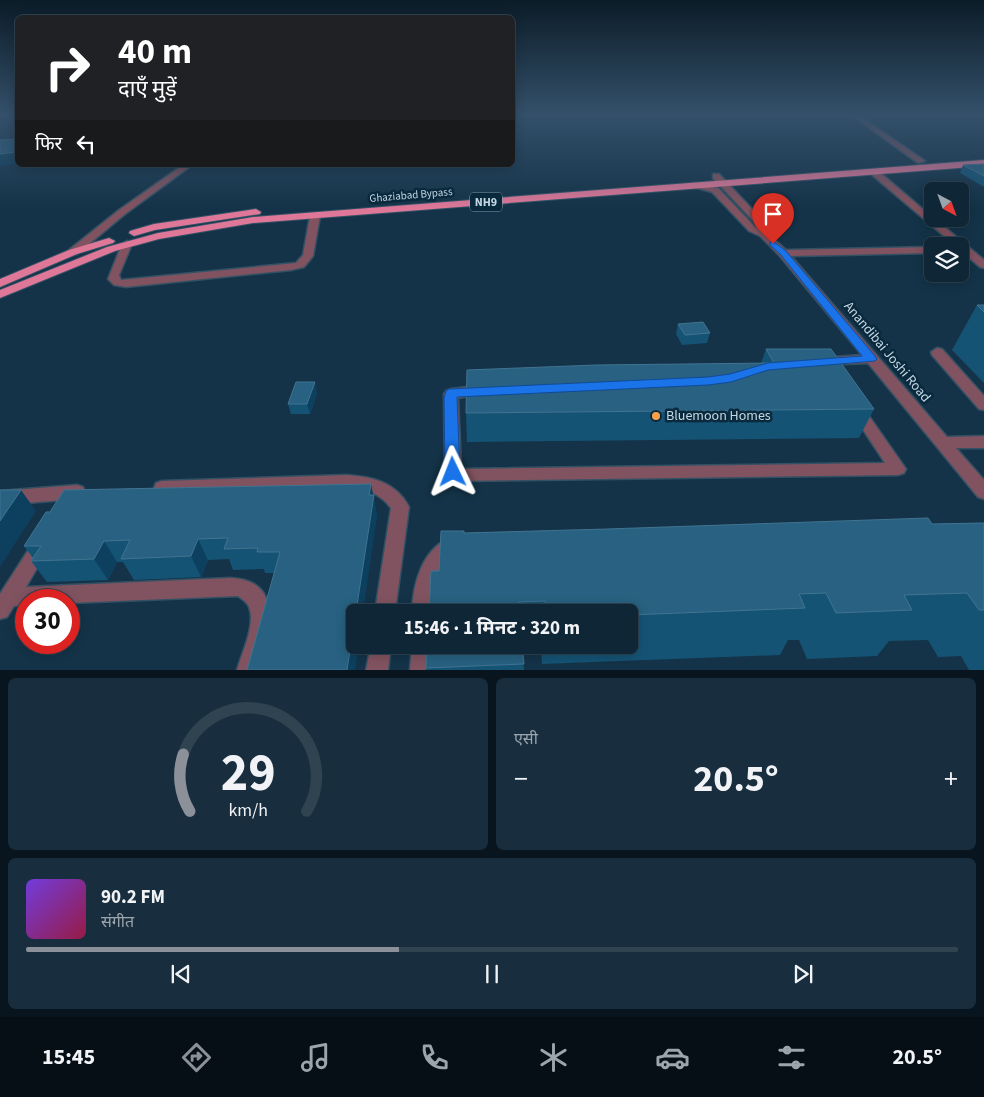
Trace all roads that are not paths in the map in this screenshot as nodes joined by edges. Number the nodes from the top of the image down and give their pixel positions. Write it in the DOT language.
graph roads {
  1 [pos="898,145"];
  2 [pos="984,156"];
  3 [pos="921,161"];
  4 [pos="981,165"];
  5 [pos="185,167"];
  6 [pos="874,172"];
  7 [pos="719,180"];
  8 [pos="694,186"];
  9 [pos="540,193"];
  10 [pos="315,216"];
  11 [pos="763,234"];
  12 [pos="948,237"];
  13 [pos="127,244"];
  14 [pos="924,250"];
  15 [pos="73,252"];
  16 [pos="783,252"];
  17 [pos="969,254"];
  18 [pos="984,265"];
  19 [pos="0,282"];
  20 [pos="0,294"];
  21 [pos="937,352"];
  22 [pos="871,359"];
  23 [pos="833,378"];
  24 [pos="494,390"];
  25 [pos="850,401"];
  26 [pos="984,405"];
  27 [pos="984,442"];
  28 [pos="944,443"];
  29 [pos="142,489"];
  30 [pos="93,491"];
  31 [pos="74,492"];
  32 [pos="984,492"];
  33 [pos="0,498"];
  34 [pos="64,508"];
  35 [pos="49,532"];
  36 [pos="469,536"];
  37 [pos="4,603"];
  38 [pos="386,604"];
  39 [pos="422,604"];
  40 [pos="380,654"];
  41 [pos="422,654"];
  42 [pos="247,670"];
  43 [pos="377,670"];
  44 [pos="421,670"];
  1 -- 3 [label="street"];
  2 -- 3 [label="highway, Ghaziabad Bypass / NH9"];
  3 -- 7 [label="highway, Ghaziabad Bypass / NH9"];
  4 -- 6 [label="highway, Ghaziabad Bypass / NH9"];
  5 -- 15 [label="street"];
  6 -- 7 [label="highway, Ghaziabad Bypass / NH9"];
  6 -- 12 [label="street"];
  7 -- 8 [label="highway, Ghaziabad Bypass / NH9"];
  7 -- 9 [label="highway, Ghaziabad Bypass / NH9"];
  7 -- 11 [label="street, Anandibai Joshi Road"];
  8 -- 9 [label="highway, Ghaziabad Bypass / NH9"];
  8 -- 11 [label="street, Anandibai Joshi Road"];
  9 -- 10 [label="highway, Ghaziabad Bypass / NH9"];
  9 -- 15 [label="highway, Ghaziabad Bypass / NH9"];
  10 -- 13 [label="highway, Ghaziabad Bypass / NH9"];
  10 -- 13 [label="street"];
  11 -- 16 [label="street, Anandibai Joshi Road"];
  13 -- 20 [label="highway, Ghaziabad Bypass / NH9"];
  14 -- 16 [label="street"];
  15 -- 19 [label="highway, Ghaziabad Bypass / NH9"];
  16 -- 22 [label="street, Anandibai Joshi Road"];
  17 -- 18 [label="street"];
  21 -- 26 [label="street"];
  22 -- 23 [label="street"];
  22 -- 28 [label="street, Anandibai Joshi Road"];
  24 -- 25 [label="street"];
  27 -- 28 [label="street"];
  28 -- 32 [label="street, Anandibai Joshi Road"];
  29 -- 38 [label="street"];
  30 -- 31 [label="street"];
  31 -- 33 [label="street"];
  31 -- 34 [label="street"];
  35 -- 37 [label="street"];
  36 -- 39 [label="street"];
  37 -- 42 [label="street"];
  40 -- 43 [label="street"];
  41 -- 44 [label="street"];
}
